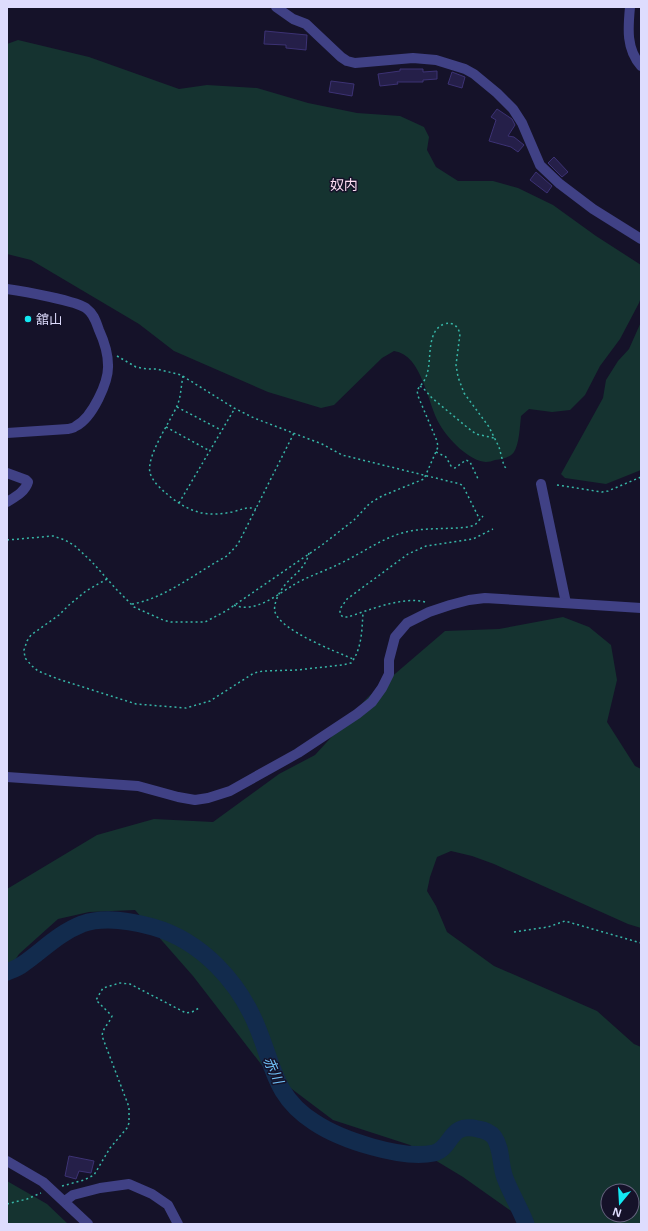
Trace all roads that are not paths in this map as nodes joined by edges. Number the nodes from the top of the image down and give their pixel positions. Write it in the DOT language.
graph roads {
  1 [pos="276,7"];
  2 [pos="630,7"];
  3 [pos="641,66"];
  4 [pos="641,239"];
  5 [pos="7,289"];
  6 [pos="7,433"];
  7 [pos="7,473"];
  8 [pos="540,484"];
  9 [pos="7,502"];
  10 [pos="566,603"];
  11 [pos="641,608"];
  12 [pos="7,777"];
  13 [pos="7,1161"];
  14 [pos="65,1201"];
  15 [pos="88,1224"];
  16 [pos="178,1224"];
  1 -- 4 [label="street"];
  2 -- 3 [label="street"];
  5 -- 6 [label="street"];
  7 -- 9 [label="street"];
  8 -- 10 [label="street"];
  10 -- 11 [label="street"];
  10 -- 12 [label="street"];
  13 -- 14 [label="street"];
  14 -- 15 [label="street"];
  14 -- 16 [label="street"];
}
